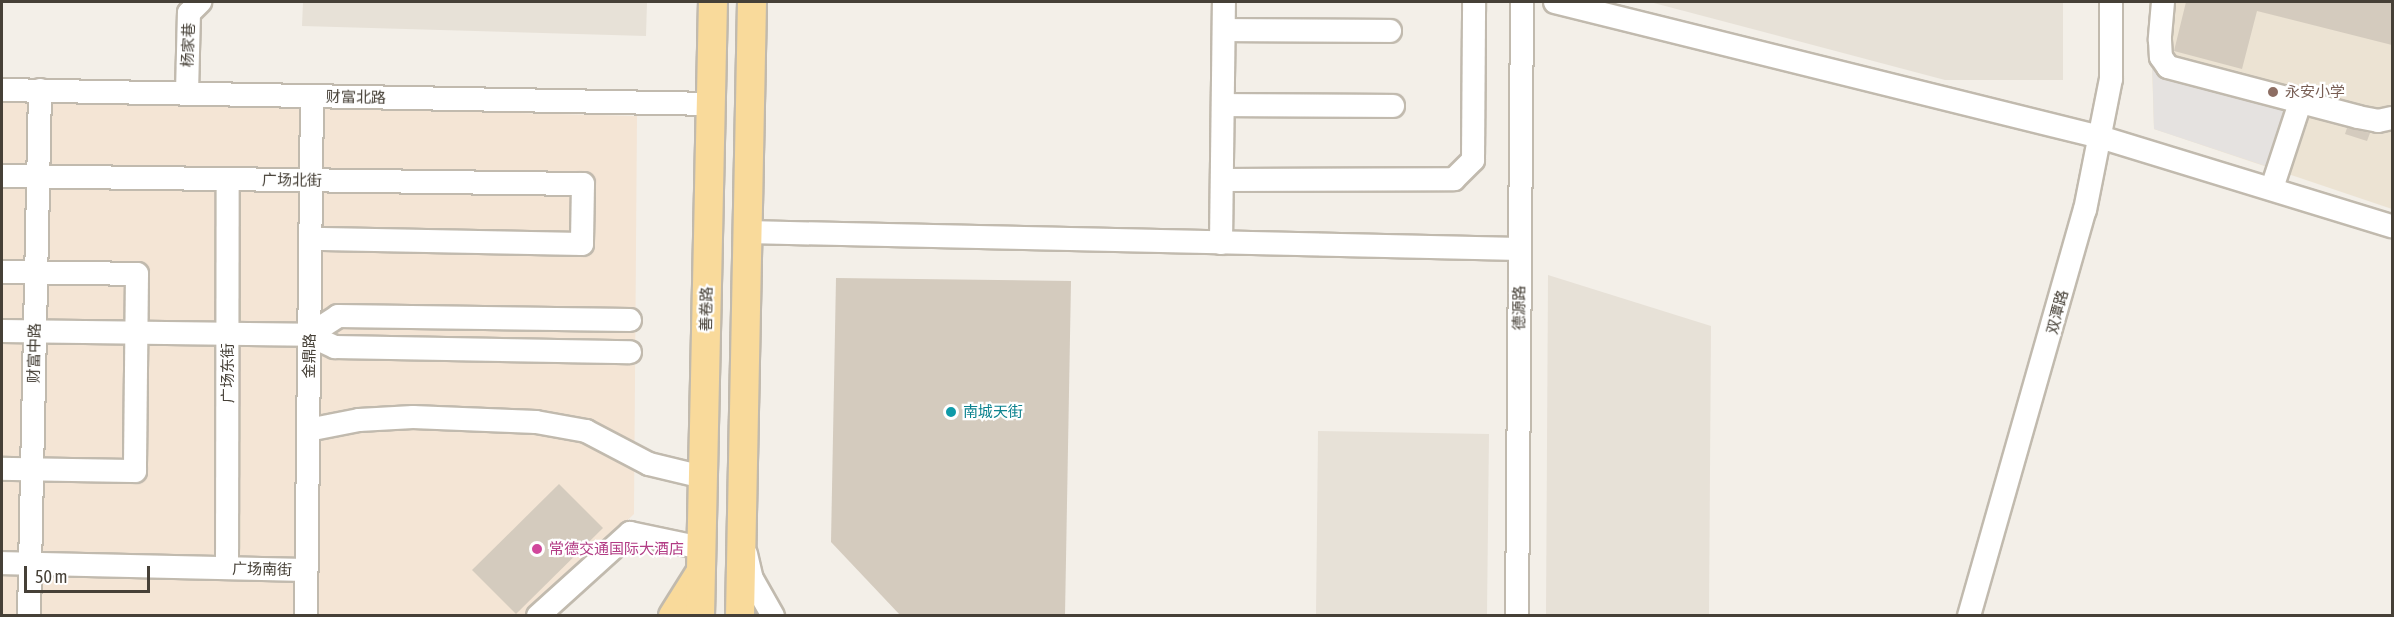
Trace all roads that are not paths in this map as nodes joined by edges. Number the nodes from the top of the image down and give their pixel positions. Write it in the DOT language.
graph roads {
  1 [pos="200,2"];
  2 [pos="713,2"];
  3 [pos="752,2"];
  4 [pos="1224,2"];
  5 [pos="1474,2"];
  6 [pos="1522,2"];
  7 [pos="1554,2"];
  8 [pos="2111,2"];
  9 [pos="2163,2"];
  10 [pos="1224,30"];
  11 [pos="1390,31"];
  12 [pos="2,90"];
  13 [pos="40,90"];
  14 [pos="187,93"];
  15 [pos="312,96"];
  16 [pos="2300,103"];
  17 [pos="711,104"];
  18 [pos="1223,105"];
  19 [pos="1393,106"];
  20 [pos="2392,118"];
  21 [pos="2100,137"];
  22 [pos="2,176"];
  23 [pos="38,177"];
  24 [pos="228,179"];
  25 [pos="311,180"];
  26 [pos="1222,180"];
  27 [pos="2272,188"];
  28 [pos="2392,226"];
  29 [pos="747,232"];
  30 [pos="310,239"];
  31 [pos="1221,243"];
  32 [pos="1520,249"];
  33 [pos="2,272"];
  34 [pos="36,272"];
  35 [pos="630,320"];
  36 [pos="2,332"];
  37 [pos="35,332"];
  38 [pos="136,333"];
  39 [pos="228,334"];
  40 [pos="309,335"];
  41 [pos="630,352"];
  42 [pos="308,430"];
  43 [pos="2,468"];
  44 [pos="32,469"];
  45 [pos="703,477"];
  46 [pos="741,537"];
  47 [pos="701,560"];
  48 [pos="2,563"];
  49 [pos="30,564"];
  50 [pos="227,568"];
  51 [pos="306,570"];
  52 [pos="29,615"];
  53 [pos="306,615"];
  54 [pos="538,615"];
  55 [pos="673,615"];
  56 [pos="700,615"];
  57 [pos="740,615"];
  58 [pos="773,615"];
  59 [pos="1517,615"];
  60 [pos="1969,615"];
  1 -- 14 [label="street, 杨家巷"];
  2 -- 17 [label="main road, 善卷路"];
  3 -- 29 [label="main road"];
  4 -- 10 [label="street"];
  5 -- 26 [label="street"];
  6 -- 32 [label="street, 德源路"];
  7 -- 21 [label="street"];
  8 -- 21 [label="street, 双潭路"];
  9 -- 16 [label="street"];
  10 -- 11 [label="street"];
  10 -- 18 [label="street"];
  12 -- 13 [label="street, 财富北路"];
  13 -- 14 [label="street, 财富北路"];
  13 -- 23 [label="street, 财富中路"];
  14 -- 15 [label="street, 财富北路"];
  15 -- 17 [label="street, 财富北路"];
  15 -- 25 [label="street, 金鼎路"];
  16 -- 20 [label="street"];
  16 -- 27 [label="street"];
  17 -- 45 [label="main road, 善卷路"];
  18 -- 19 [label="street"];
  18 -- 26 [label="street"];
  21 -- 27 [label="street"];
  21 -- 60 [label="street, 双潭路"];
  22 -- 23 [label="street, 广场北街"];
  23 -- 24 [label="street, 广场北街"];
  23 -- 34 [label="street, 财富中路"];
  24 -- 25 [label="street, 广场北街"];
  24 -- 39 [label="street, 广场东街"];
  25 -- 30 [label="street, 金鼎路"];
  25 -- 30 [label="street, 广场北街"];
  26 -- 31 [label="street"];
  27 -- 28 [label="street"];
  29 -- 31 [label="street"];
  29 -- 46 [label="main road"];
  30 -- 40 [label="street, 金鼎路"];
  31 -- 32 [label="street"];
  32 -- 59 [label="street, 德源路"];
  33 -- 34 [label="street"];
  34 -- 37 [label="street, 财富中路"];
  34 -- 38 [label="street"];
  35 -- 40 [label="street"];
  36 -- 37 [label="street"];
  37 -- 38 [label="street"];
  37 -- 44 [label="street, 财富中路"];
  38 -- 39 [label="street"];
  38 -- 44 [label="street"];
  39 -- 40 [label="street"];
  39 -- 50 [label="street, 广场东街"];
  40 -- 41 [label="street"];
  40 -- 42 [label="street, 金鼎路"];
  42 -- 45 [label="street"];
  42 -- 51 [label="street, 金鼎路"];
  43 -- 44 [label="street"];
  44 -- 49 [label="street, 财富中路"];
  45 -- 47 [label="main road, 善卷路"];
  46 -- 57 [label="main road"];
  46 -- 58 [label="street"];
  47 -- 54 [label="street"];
  47 -- 55 [label="main road"];
  47 -- 56 [label="main road, 善卷路"];
  48 -- 49 [label="street, 广场南街"];
  49 -- 50 [label="street, 广场南街"];
  49 -- 52 [label="street, 财富中路"];
  50 -- 51 [label="street, 广场南街"];
  51 -- 53 [label="street, 金鼎路"];
}
